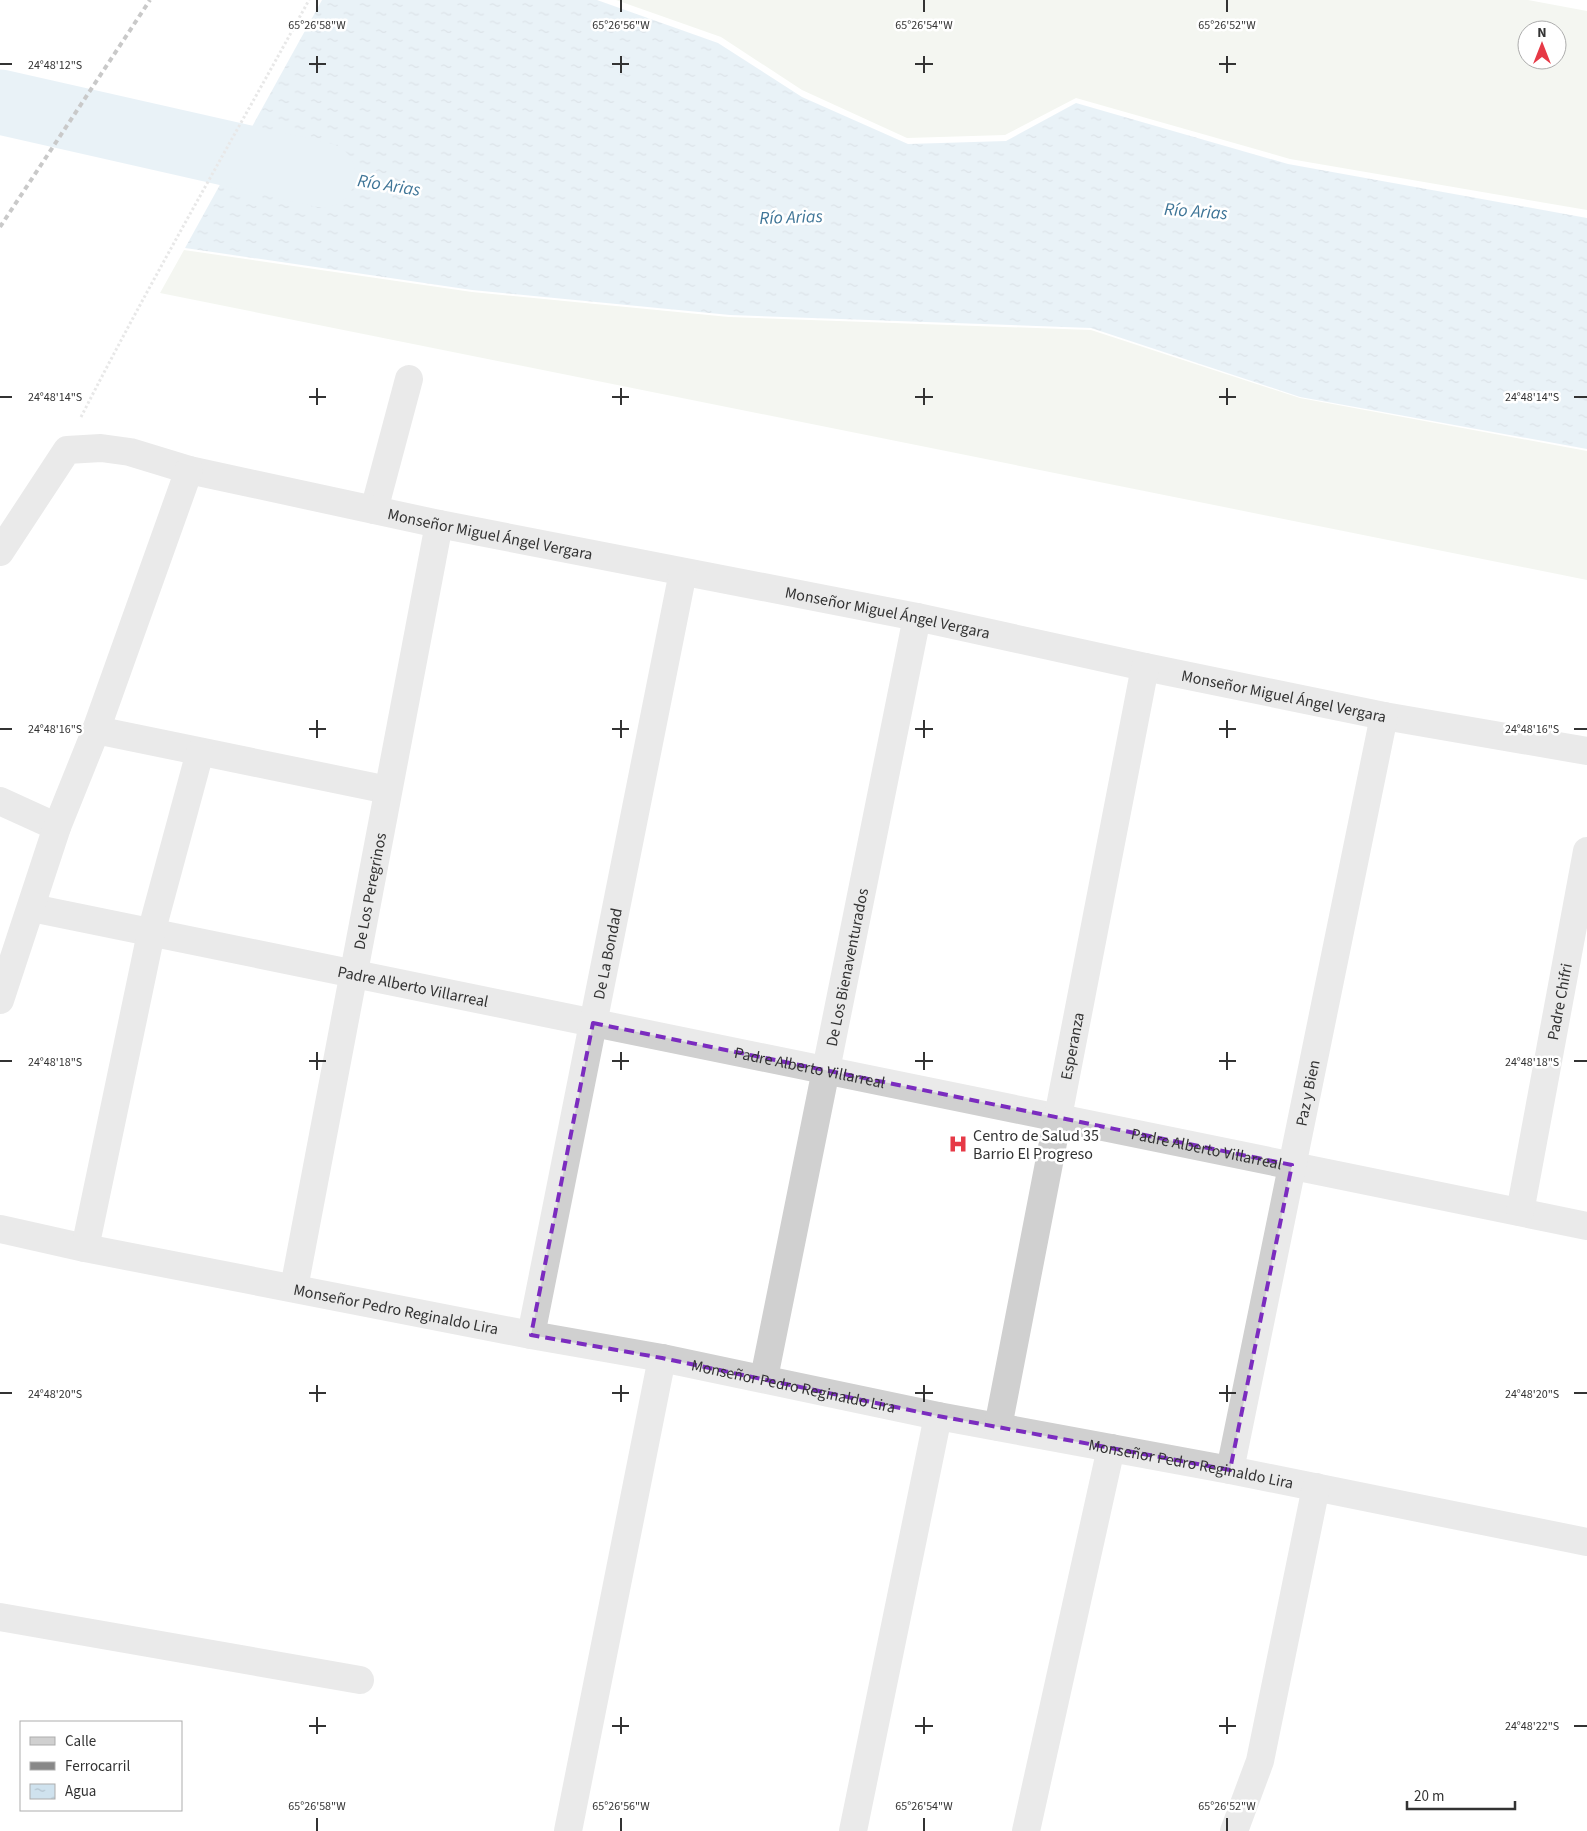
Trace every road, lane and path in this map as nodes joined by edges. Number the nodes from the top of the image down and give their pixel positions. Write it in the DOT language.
graph roads {
  1 [pos="309,0"];
  2 [pos="409,379"];
  3 [pos="67,450"];
  4 [pos="189,470"];
  5 [pos="374,510"];
  6 [pos="439,524"];
  7 [pos="0,552"];
  8 [pos="684,572"];
  9 [pos="917,617"];
  10 [pos="1145,667"];
  11 [pos="1384,716"];
  12 [pos="96,730"];
  13 [pos="1587,751"];
  14 [pos="200,752"];
  15 [pos="388,790"];
  16 [pos="0,800"];
  17 [pos="57,827"];
  18 [pos="1587,851"];
  19 [pos="32,908"];
  20 [pos="151,933"];
  21 [pos="353,974"];
  22 [pos="0,1000"];
  23 [pos="593,1023"];
  24 [pos="826,1070"];
  25 [pos="1057,1117"];
  26 [pos="1292,1165"];
  27 [pos="1520,1212"];
  28 [pos="1587,1226"];
  29 [pos="0,1229"];
  30 [pos="85,1248"];
  31 [pos="294,1288"];
  32 [pos="531,1335"];
  33 [pos="662,1358"];
  34 [pos="764,1378"];
  35 [pos="938,1416"];
  36 [pos="998,1427"];
  37 [pos="1112,1448"];
  38 [pos="1230,1470"];
  39 [pos="1316,1487"];
  40 [pos="1587,1542"];
  41 [pos="0,1617"];
  42 [pos="360,1680"];
  43 [pos="568,1831"];
  44 [pos="853,1831"];
  45 [pos="1026,1831"];
  46 [pos="1234,1831"];
  1 -- 3 [label="path"];
  2 -- 5 [label="street"];
  3 -- 4 [label="street, Monseñor Miguel Ángel Vergara"];
  3 -- 7 [label="street"];
  4 -- 5 [label="street, Monseñor Miguel Ángel Vergara"];
  4 -- 12 [label="street"];
  5 -- 6 [label="street, Monseñor Miguel Ángel Vergara"];
  6 -- 8 [label="street, Monseñor Miguel Ángel Vergara"];
  6 -- 15 [label="street, De Los Peregrinos"];
  8 -- 9 [label="street, Monseñor Miguel Ángel Vergara"];
  8 -- 23 [label="street, De La Bondad"];
  9 -- 10 [label="street, Monseñor Miguel Ángel Vergara"];
  9 -- 24 [label="street, De Los Bienaventurados"];
  10 -- 11 [label="street, Monseñor Miguel Ángel Vergara"];
  10 -- 25 [label="street, Esperanza"];
  11 -- 13 [label="street, Monseñor Miguel Ángel Vergara"];
  11 -- 26 [label="street, Paz y Bien"];
  12 -- 14 [label="street"];
  12 -- 17 [label="street"];
  14 -- 15 [label="street"];
  14 -- 20 [label="street"];
  15 -- 21 [label="street, De Los Peregrinos"];
  16 -- 17 [label="street"];
  17 -- 19 [label="street"];
  18 -- 27 [label="street, Padre Chifri"];
  19 -- 20 [label="street, Padre Alberto Villarreal"];
  19 -- 22 [label="street"];
  20 -- 21 [label="street, Padre Alberto Villarreal"];
  20 -- 30 [label="street"];
  21 -- 23 [label="street, Padre Alberto Villarreal"];
  21 -- 31 [label="street, De Los Peregrinos"];
  23 -- 24 [label="street, Padre Alberto Villarreal"];
  23 -- 32 [label="street, De La Bondad"];
  24 -- 25 [label="street, Padre Alberto Villarreal"];
  24 -- 34 [label="street, De Los Bienaventurados"];
  25 -- 26 [label="street, Padre Alberto Villarreal"];
  25 -- 36 [label="street, Esperanza"];
  26 -- 27 [label="street, Padre Alberto Villarreal"];
  26 -- 38 [label="street, Paz y Bien"];
  27 -- 28 [label="street, Padre Alberto Villarreal"];
  29 -- 30 [label="street, Monseñor Pedro Reginaldo Lira"];
  30 -- 31 [label="street, Monseñor Pedro Reginaldo Lira"];
  31 -- 32 [label="street, Monseñor Pedro Reginaldo Lira"];
  32 -- 33 [label="street, Monseñor Pedro Reginaldo Lira"];
  33 -- 34 [label="street, Monseñor Pedro Reginaldo Lira"];
  33 -- 43 [label="street"];
  34 -- 35 [label="street, Monseñor Pedro Reginaldo Lira"];
  35 -- 36 [label="street, Monseñor Pedro Reginaldo Lira"];
  35 -- 44 [label="street"];
  36 -- 37 [label="street, Monseñor Pedro Reginaldo Lira"];
  37 -- 38 [label="street, Monseñor Pedro Reginaldo Lira"];
  37 -- 45 [label="street"];
  38 -- 39 [label="street, Monseñor Pedro Reginaldo Lira"];
  39 -- 40 [label="street, Monseñor Pedro Reginaldo Lira"];
  39 -- 46 [label="street"];
  41 -- 42 [label="street"];
}
